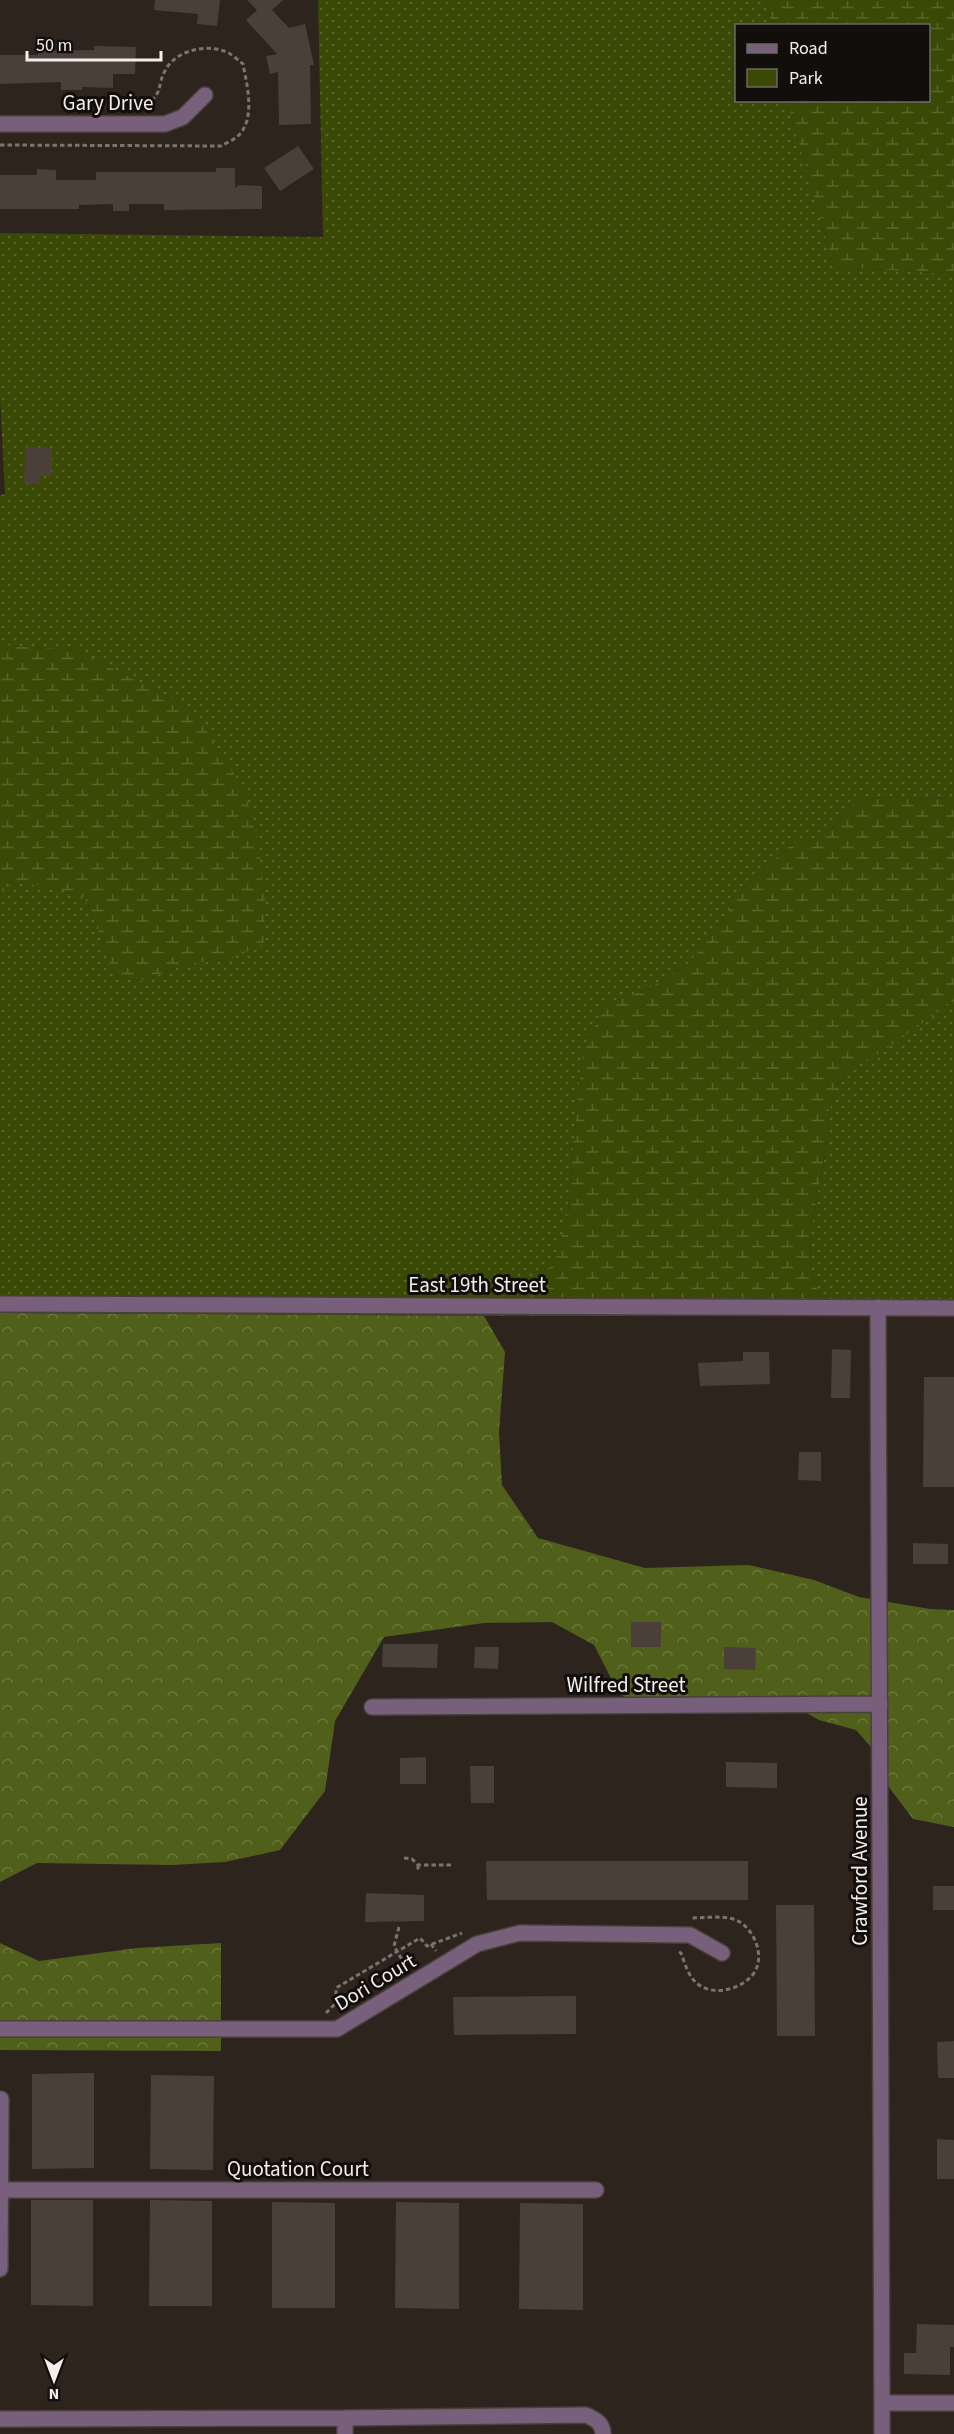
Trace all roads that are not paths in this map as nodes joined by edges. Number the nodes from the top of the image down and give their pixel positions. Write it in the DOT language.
graph roads {
  1 [pos="205,95"];
  2 [pos="0,124"];
  3 [pos="0,1304"];
  4 [pos="878,1307"];
  5 [pos="954,1308"];
  6 [pos="880,1704"];
  7 [pos="372,1707"];
  8 [pos="722,1953"];
  9 [pos="0,2029"];
  10 [pos="1,2099"];
  11 [pos="1,2190"];
  12 [pos="596,2190"];
  13 [pos="0,2269"];
  14 [pos="882,2403"];
  15 [pos="954,2403"];
  16 [pos="345,2418"];
  17 [pos="0,2419"];
  18 [pos="345,2434"];
  19 [pos="603,2434"];
  20 [pos="882,2434"];
  1 -- 2 [label="street, Gary Drive"];
  3 -- 4 [label="street, East 19th Street"];
  4 -- 5 [label="street, East 19th Street"];
  4 -- 6 [label="street, Crawford Avenue"];
  6 -- 7 [label="street, Wilfred Street"];
  6 -- 14 [label="street, Crawford Avenue"];
  8 -- 9 [label="street, Dori Court"];
  10 -- 11 [label="street"];
  11 -- 12 [label="street, Quotation Court"];
  11 -- 13 [label="street"];
  14 -- 15 [label="street"];
  14 -- 20 [label="street, Crawford Avenue"];
  16 -- 17 [label="street"];
  16 -- 18 [label="street"];
  16 -- 19 [label="street"];
}
